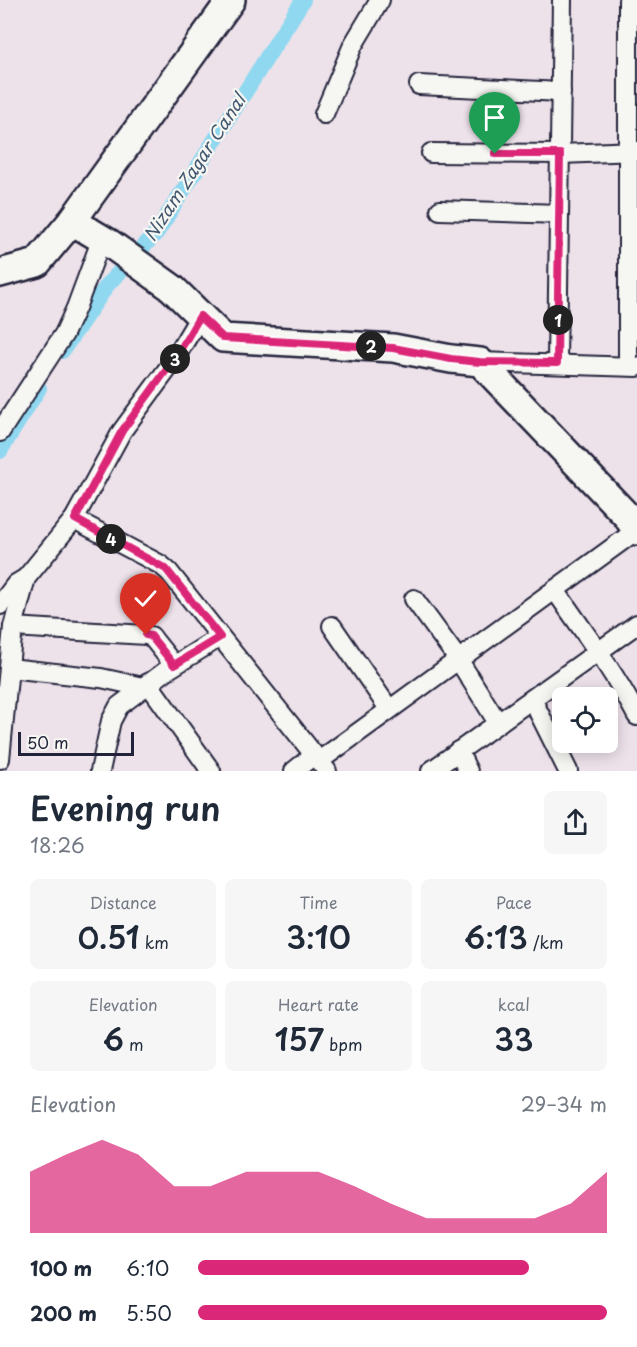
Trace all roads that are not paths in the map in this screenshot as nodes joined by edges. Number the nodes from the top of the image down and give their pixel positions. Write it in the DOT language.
graph roads {
  1 [pos="231,0"];
  2 [pos="380,0"];
  3 [pos="562,0"];
  4 [pos="628,0"];
  5 [pos="419,85"];
  6 [pos="561,92"];
  7 [pos="324,114"];
  8 [pos="632,151"];
  9 [pos="431,153"];
  10 [pos="560,154"];
  11 [pos="440,210"];
  12 [pos="559,214"];
  13 [pos="72,221"];
  14 [pos="105,240"];
  15 [pos="0,273"];
  16 [pos="200,316"];
  17 [pos="480,362"];
  18 [pos="557,363"];
  19 [pos="633,367"];
  20 [pos="0,432"];
  21 [pos="75,519"];
  22 [pos="637,531"];
  23 [pos="26,578"];
  24 [pos="555,590"];
  25 [pos="414,599"];
  26 [pos="0,605"];
  27 [pos="637,624"];
  28 [pos="332,626"];
  29 [pos="13,627"];
  30 [pos="220,637"];
  31 [pos="598,652"];
  32 [pos="458,660"];
  33 [pos="174,665"];
  34 [pos="9,668"];
  35 [pos="146,685"];
  36 [pos="532,699"];
  37 [pos="389,709"];
  38 [pos="637,716"];
  39 [pos="498,723"];
  40 [pos="458,751"];
  41 [pos="0,759"];
  42 [pos="320,762"];
  43 [pos="100,771"];
  44 [pos="211,771"];
  45 [pos="294,771"];
  46 [pos="431,771"];
  47 [pos="468,771"];
  48 [pos="568,771"];
  1 -- 13 [label="street"];
  2 -- 7 [label="street"];
  3 -- 6 [label="street"];
  4 -- 8 [label="street"];
  5 -- 6 [label="street"];
  6 -- 10 [label="street"];
  8 -- 10 [label="street"];
  8 -- 19 [label="street"];
  9 -- 10 [label="street"];
  10 -- 12 [label="street"];
  11 -- 12 [label="street"];
  12 -- 18 [label="street"];
  13 -- 14 [label="street"];
  13 -- 15 [label="street"];
  14 -- 16 [label="street"];
  14 -- 20 [label="street"];
  16 -- 17 [label="street"];
  16 -- 21 [label="street"];
  17 -- 18 [label="street"];
  17 -- 22 [label="street"];
  18 -- 19 [label="street"];
  21 -- 23 [label="street"];
  21 -- 30 [label="street"];
  22 -- 24 [label="street"];
  23 -- 26 [label="street"];
  23 -- 29 [label="street"];
  24 -- 31 [label="street"];
  24 -- 32 [label="street"];
  25 -- 32 [label="street"];
  27 -- 31 [label="street"];
  28 -- 37 [label="street"];
  29 -- 33 [label="street"];
  29 -- 34 [label="street"];
  30 -- 33 [label="street"];
  30 -- 42 [label="street"];
  31 -- 36 [label="street"];
  31 -- 38 [label="street"];
  32 -- 37 [label="street"];
  32 -- 39 [label="street"];
  33 -- 35 [label="street"];
  34 -- 35 [label="street"];
  34 -- 41 [label="street"];
  35 -- 43 [label="street"];
  35 -- 44 [label="street"];
  36 -- 39 [label="street"];
  36 -- 48 [label="street"];
  37 -- 42 [label="street"];
  39 -- 40 [label="street"];
  40 -- 46 [label="street"];
  40 -- 47 [label="street"];
  42 -- 45 [label="street"];
}
